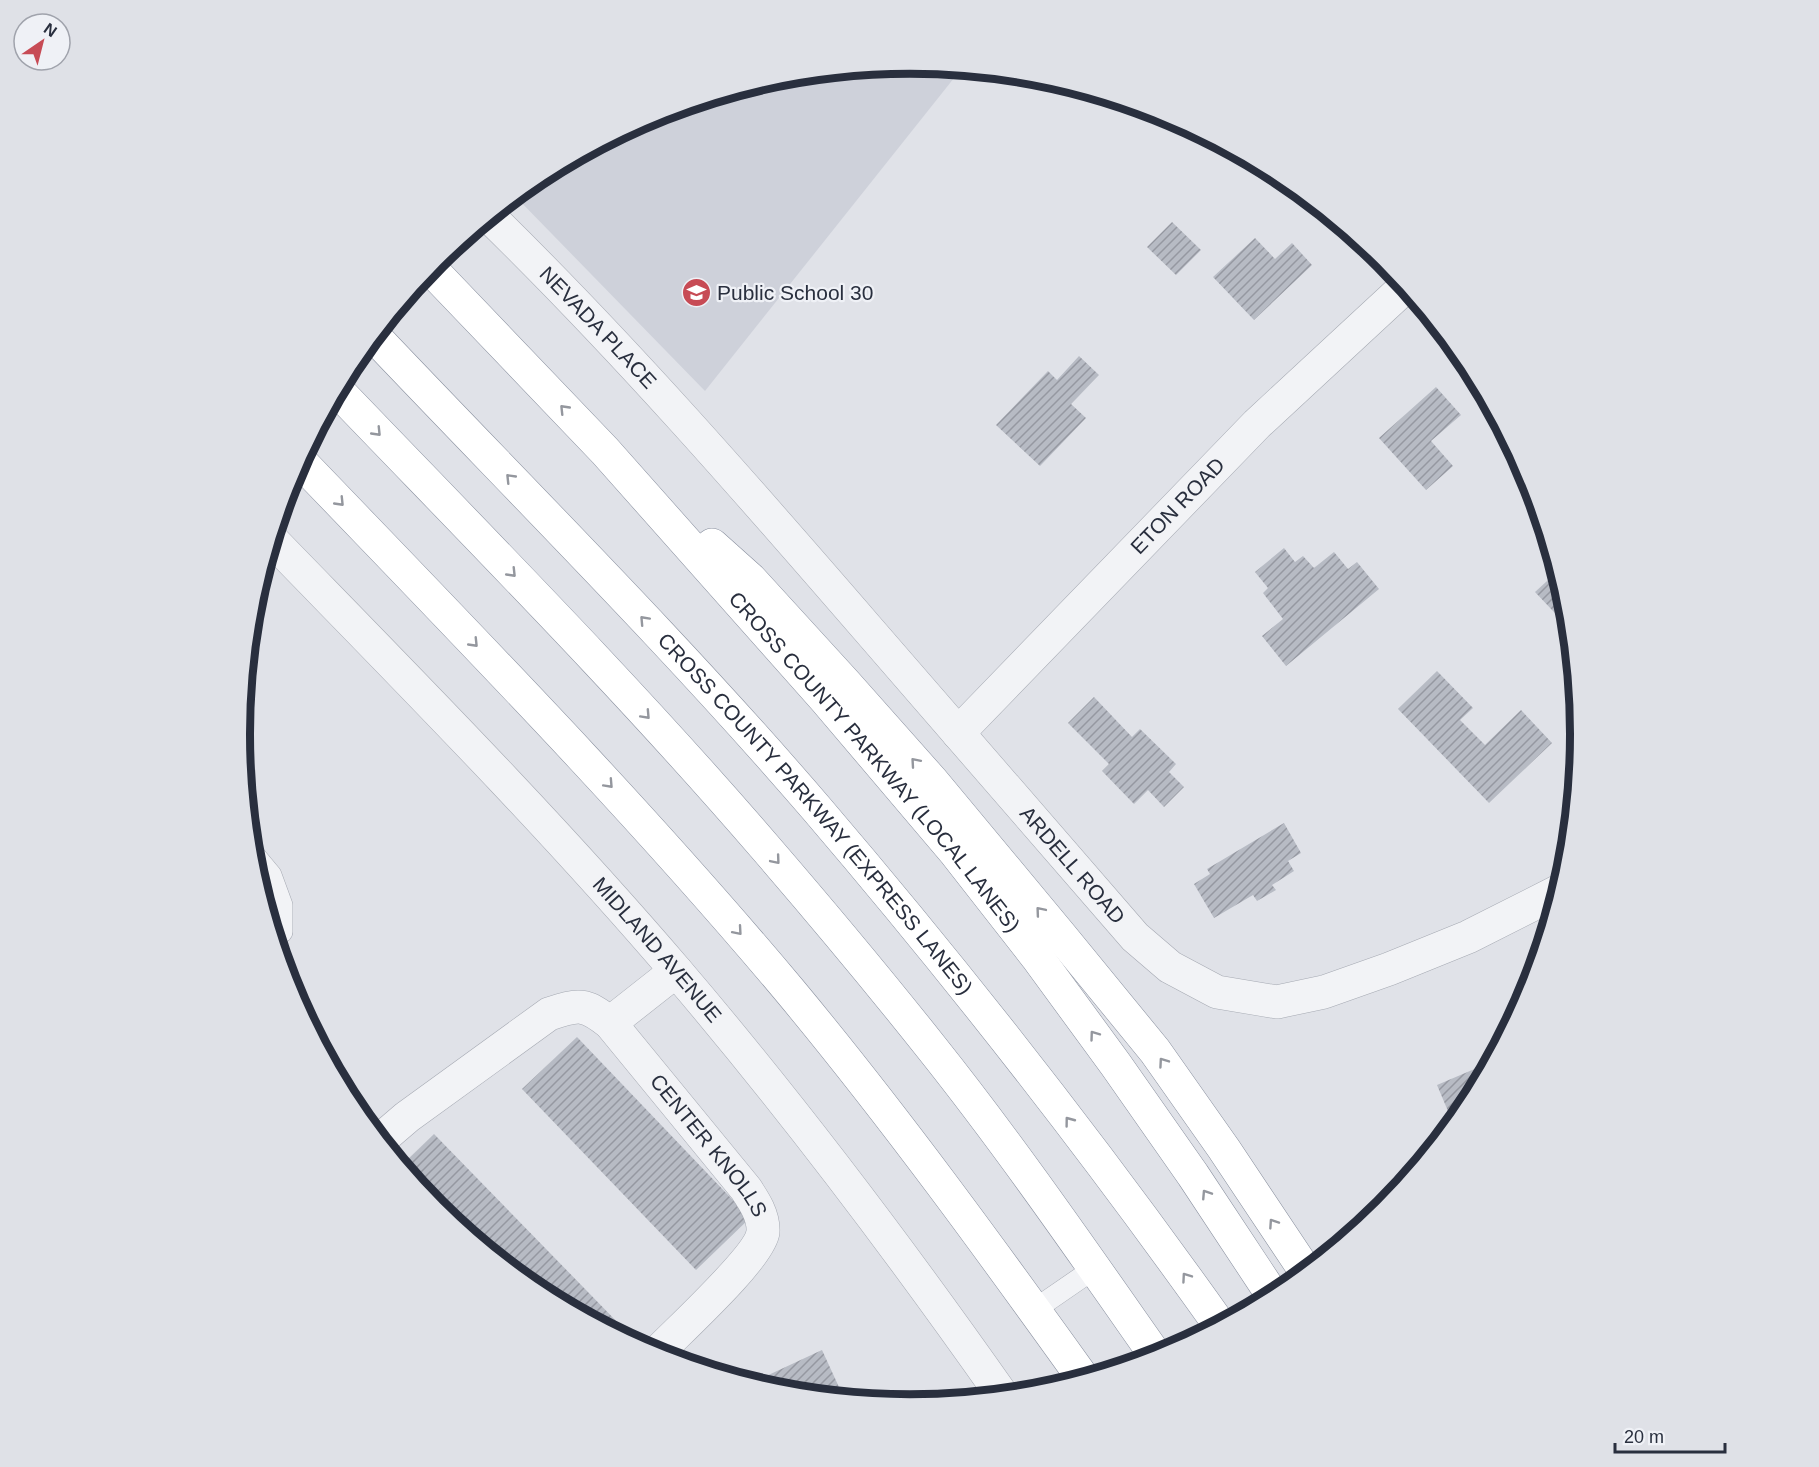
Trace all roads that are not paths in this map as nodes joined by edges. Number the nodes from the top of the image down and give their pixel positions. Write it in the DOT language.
graph roads {
  1 [pos="494,221"];
  2 [pos="436,274"];
  3 [pos="1400,292"];
  4 [pos="379,342"];
  5 [pos="343,396"];
  6 [pos="704,442"];
  7 [pos="605,451"];
  8 [pos="306,468"];
  9 [pos="278,545"];
  10 [pos="958,733"];
  11 [pos="263,865"];
  12 [pos="1549,896"];
  13 [pos="282,932"];
  14 [pos="676,970"];
  15 [pos="610,1023"];
  16 [pos="386,1135"];
  17 [pos="994,1255"];
  18 [pos="1301,1264"];
  19 [pos="1095,1268"];
  20 [pos="1267,1288"];
  21 [pos="1034,1310"];
  22 [pos="1215,1318"];
  23 [pos="664,1346"];
  24 [pos="1150,1347"];
  25 [pos="1078,1371"];
  26 [pos="1059,1376"];
  27 [pos="997,1388"];
  1 -- 6 [label="street, NEVADA PLACE"];
  7 -- 2 [label="highway, CROSS COUNTY PARKWAY (LOCAL LANES), one-way"];
  3 -- 10 [label="street, ETON ROAD"];
  22 -- 4 [label="highway, CROSS COUNTY PARKWAY (EXPRESS LANES), one-way"];
  5 -- 19 [label="highway, one-way"];
  6 -- 10 [label="street, ARDELL ROAD"];
  18 -- 7 [label="highway, one-way"];
  20 -- 7 [label="highway, CROSS COUNTY PARKWAY (LOCAL LANES), one-way"];
  8 -- 17 [label="highway, one-way"];
  9 -- 14 [label="street, MIDLAND AVENUE"];
  10 -- 12 [label="street, ARDELL ROAD"];
  11 -- 13 [label="lane"];
  14 -- 15 [label="street"];
  14 -- 27 [label="street, MIDLAND AVENUE"];
  15 -- 16 [label="street, CENTER KNOLLS"];
  15 -- 23 [label="street, CENTER KNOLLS"];
  17 -- 21 [label="highway"];
  17 -- 26 [label="highway"];
  19 -- 21 [label="lane"];
  19 -- 24 [label="highway"];
  21 -- 25 [label="highway"];
}
